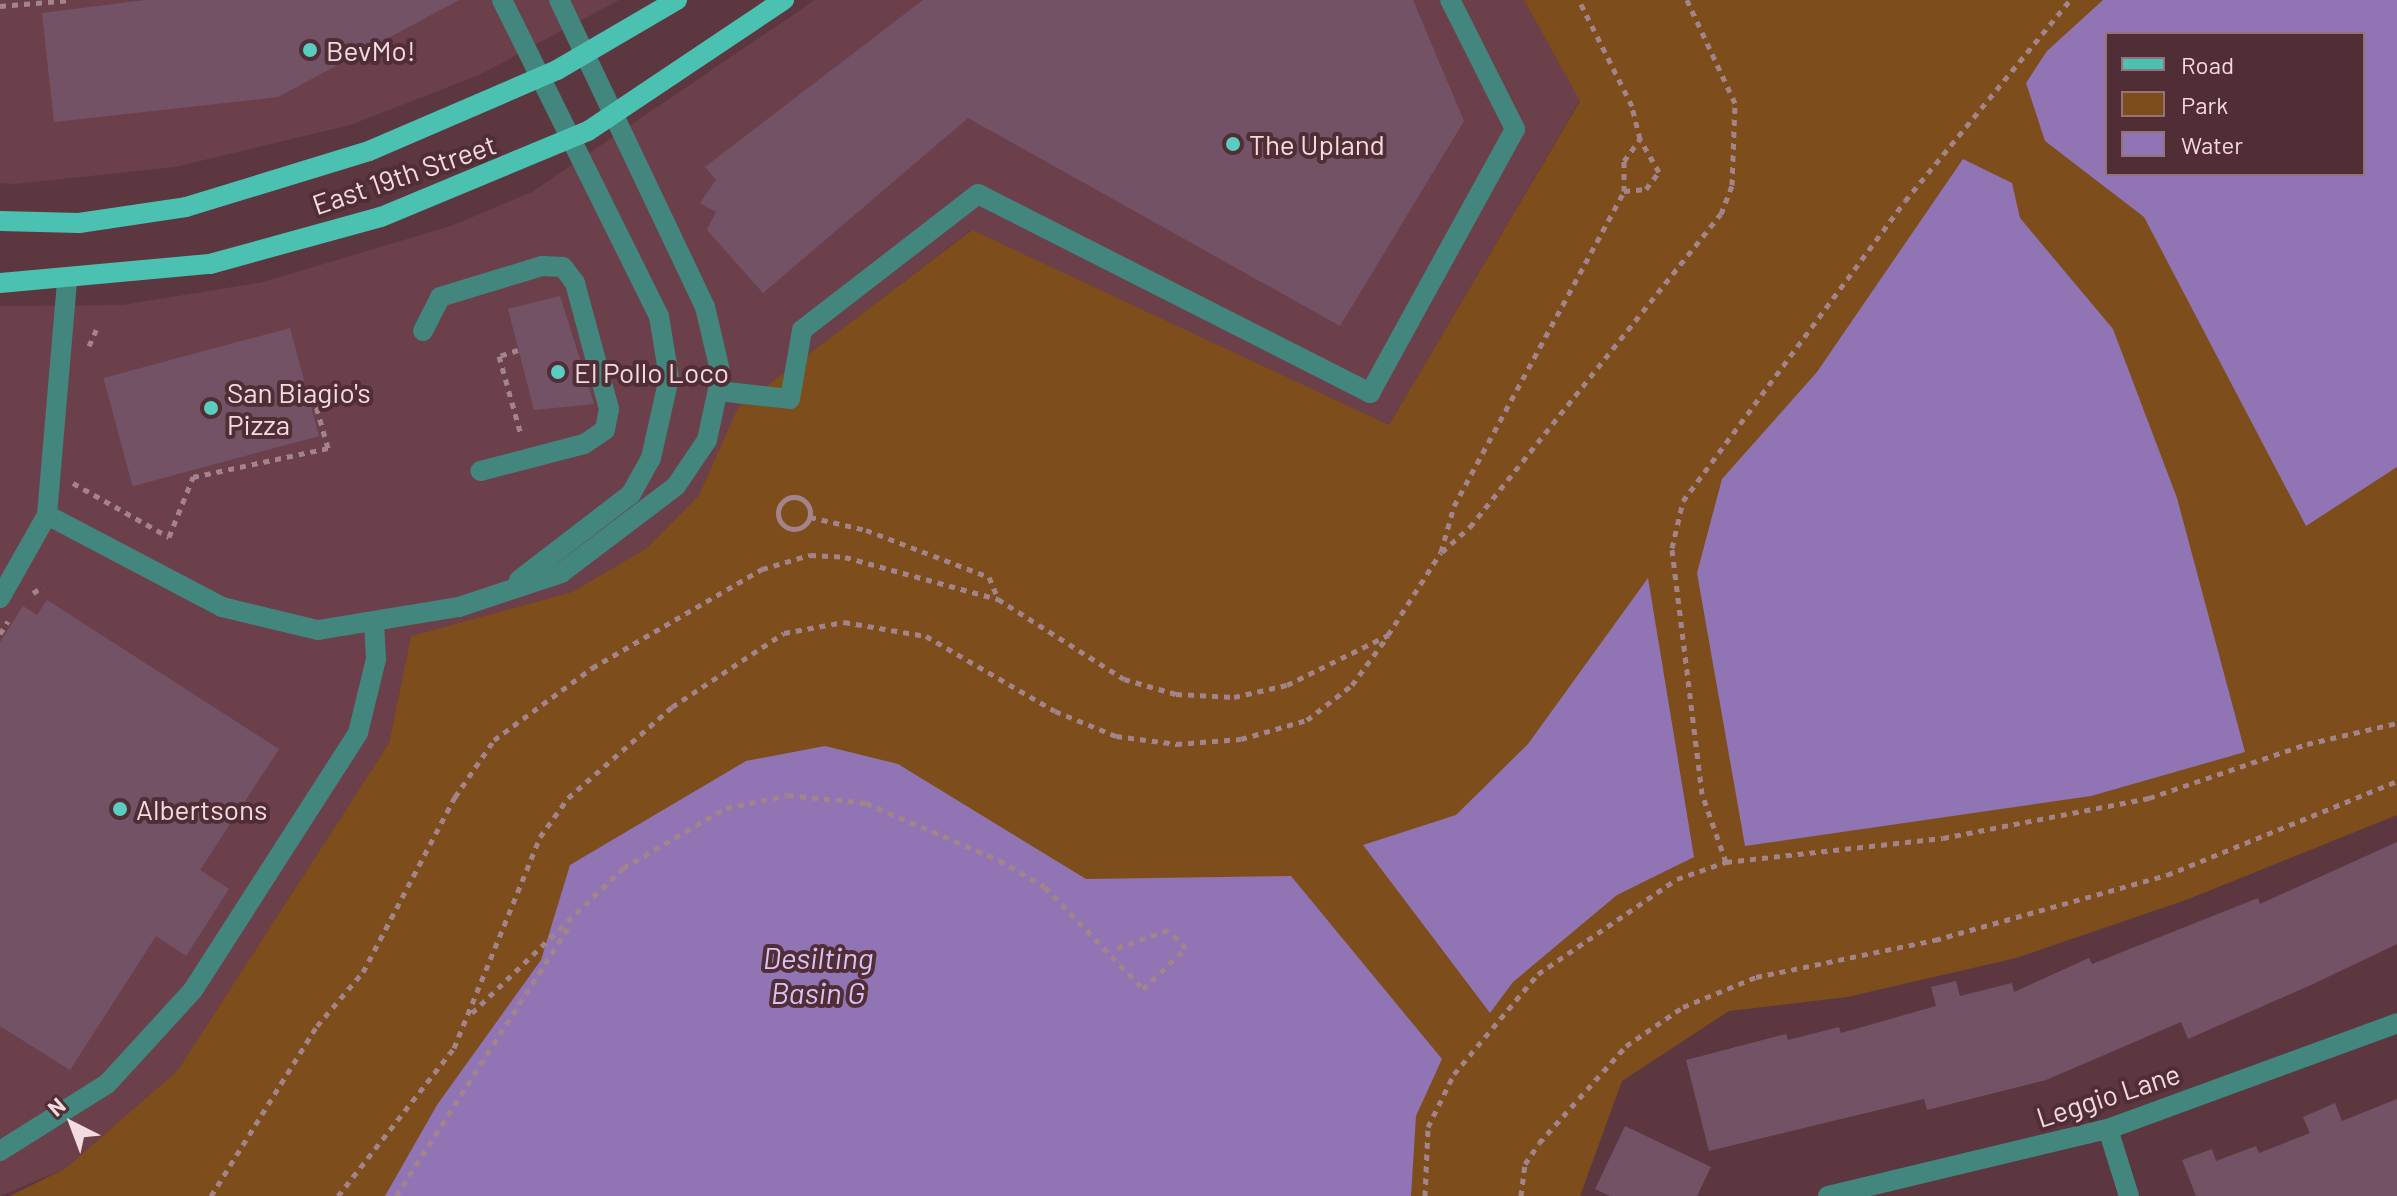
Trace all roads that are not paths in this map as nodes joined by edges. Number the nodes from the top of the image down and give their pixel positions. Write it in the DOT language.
graph roads {
  1 [pos="502,0"];
  2 [pos="559,0"];
  3 [pos="677,0"];
  4 [pos="784,0"];
  5 [pos="1450,0"];
  6 [pos="584,55"];
  7 [pos="539,77"];
  8 [pos="614,116"];
  9 [pos="570,141"];
  10 [pos="0,221"];
  11 [pos="67,281"];
  12 [pos="0,283"];
  13 [pos="423,331"];
  14 [pos="718,391"];
  15 [pos="480,471"];
  16 [pos="47,515"];
  17 [pos="499,594"];
  18 [pos="0,598"];
  19 [pos="374,625"];
  20 [pos="2397,1023"];
  21 [pos="2108,1129"];
  22 [pos="0,1151"];
  23 [pos="1828,1196"];
  24 [pos="2129,1196"];
  1 -- 7 [label="street"];
  2 -- 6 [label="street"];
  3 -- 6 [label="main road, East 19th Street"];
  4 -- 8 [label="main road, East 19th Street"];
  5 -- 14 [label="street"];
  6 -- 7 [label="main road, East 19th Street"];
  6 -- 8 [label="street"];
  7 -- 9 [label="street"];
  7 -- 10 [label="main road, East 19th Street"];
  8 -- 9 [label="main road, East 19th Street"];
  8 -- 14 [label="street"];
  9 -- 11 [label="main road, East 19th Street"];
  9 -- 17 [label="street"];
  11 -- 12 [label="main road, East 19th Street"];
  11 -- 16 [label="street"];
  13 -- 15 [label="street"];
  14 -- 17 [label="street"];
  16 -- 18 [label="street"];
  16 -- 19 [label="street"];
  17 -- 19 [label="street"];
  19 -- 22 [label="street"];
  20 -- 21 [label="street, Leggio Lane"];
  21 -- 23 [label="street, Leggio Lane"];
  21 -- 24 [label="street"];
}
